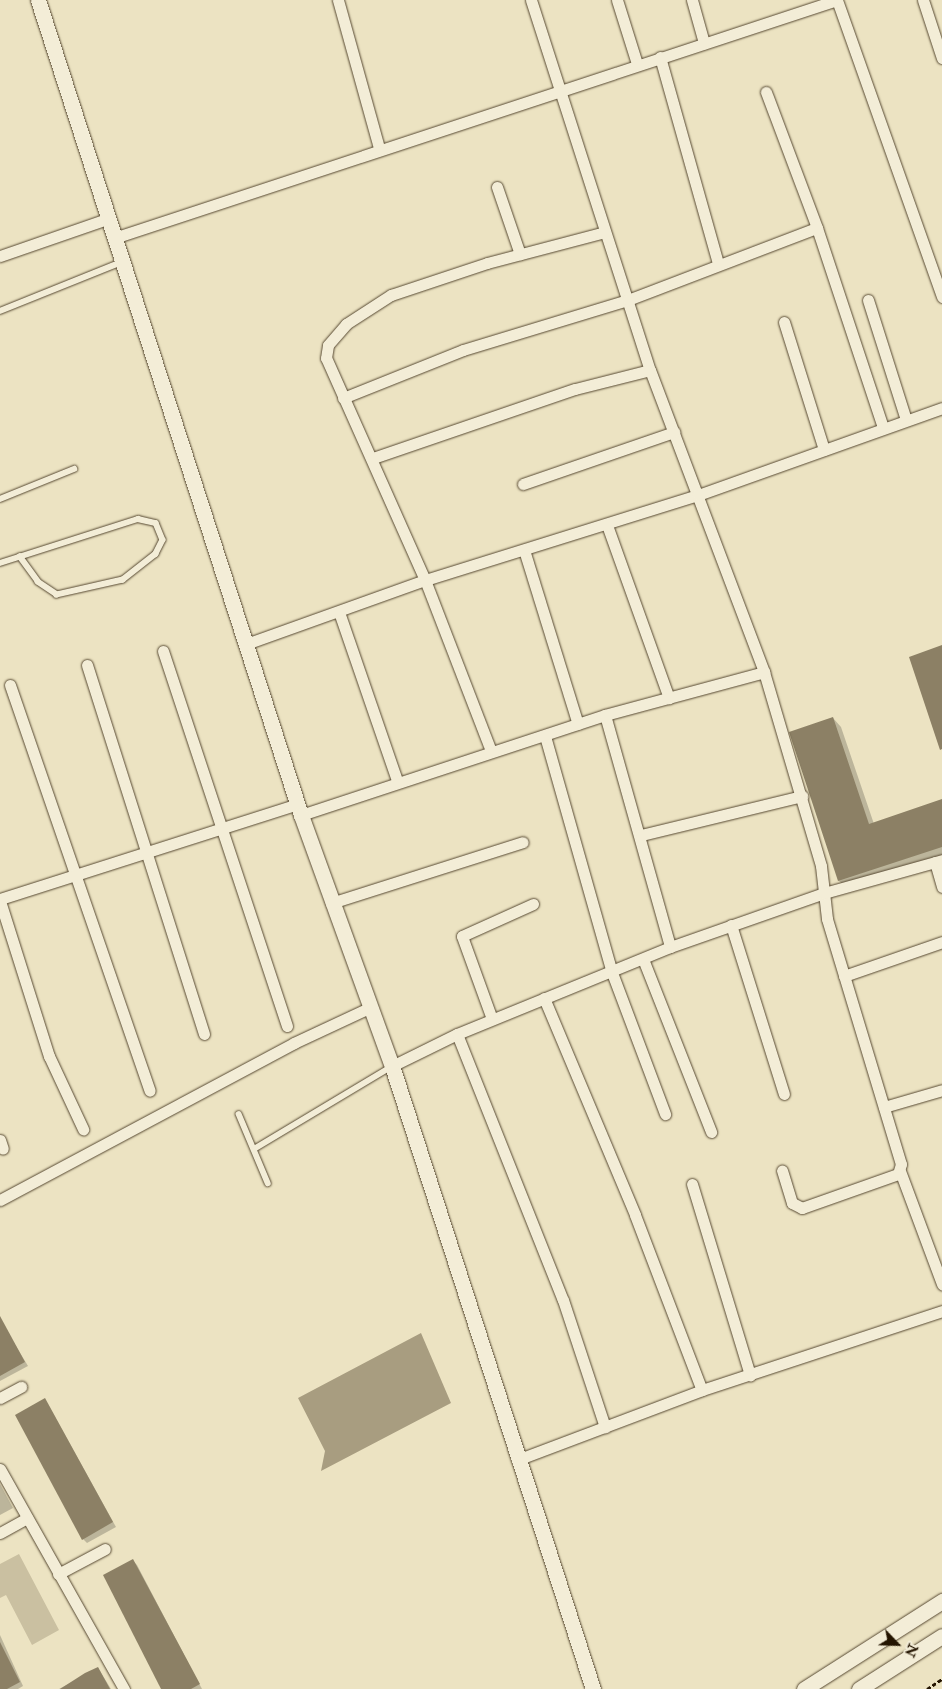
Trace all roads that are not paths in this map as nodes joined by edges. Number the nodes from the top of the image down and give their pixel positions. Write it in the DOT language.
graph roads {
  1 [pos="38,0"];
  2 [pos="338,0"];
  3 [pos="531,0"];
  4 [pos="617,0"];
  5 [pos="692,0"];
  6 [pos="837,0"];
  7 [pos="923,0"];
  8 [pos="704,43"];
  9 [pos="660,57"];
  10 [pos="942,58"];
  11 [pos="637,64"];
  12 [pos="562,89"];
  13 [pos="766,92"];
  14 [pos="379,148"];
  15 [pos="497,187"];
  16 [pos="108,219"];
  17 [pos="817,228"];
  18 [pos="605,232"];
  19 [pos="114,238"];
  20 [pos="520,254"];
  21 [pos="0,256"];
  22 [pos="122,262"];
  23 [pos="718,263"];
  24 [pos="942,297"];
  25 [pos="628,300"];
  26 [pos="868,300"];
  27 [pos="0,311"];
  28 [pos="784,322"];
  29 [pos="650,370"];
  30 [pos="343,398"];
  31 [pos="942,408"];
  32 [pos="906,420"];
  33 [pos="883,428"];
  34 [pos="674,432"];
  35 [pos="824,450"];
  36 [pos="373,458"];
  37 [pos="74,469"];
  38 [pos="523,484"];
  39 [pos="698,495"];
  40 [pos="0,499"];
  41 [pos="606,524"];
  42 [pos="524,550"];
  43 [pos="20,557"];
  44 [pos="0,563"];
  45 [pos="425,580"];
  46 [pos="339,612"];
  47 [pos="246,644"];
  48 [pos="162,651"];
  49 [pos="87,665"];
  50 [pos="764,672"];
  51 [pos="10,685"];
  52 [pos="670,698"];
  53 [pos="605,715"];
  54 [pos="578,724"];
  55 [pos="545,736"];
  56 [pos="491,751"];
  57 [pos="397,780"];
  58 [pos="802,796"];
  59 [pos="300,809"];
  60 [pos="222,828"];
  61 [pos="641,835"];
  62 [pos="524,842"];
  63 [pos="150,851"];
  64 [pos="939,861"];
  65 [pos="74,875"];
  66 [pos="942,887"];
  67 [pos="824,893"];
  68 [pos="0,900"];
  69 [pos="331,903"];
  70 [pos="533,904"];
  71 [pos="731,925"];
  72 [pos="942,942"];
  73 [pos="670,947"];
  74 [pos="643,959"];
  75 [pos="611,970"];
  76 [pos="844,976"];
  77 [pos="544,998"];
  78 [pos="369,1008"];
  79 [pos="492,1019"];
  80 [pos="287,1026"];
  81 [pos="204,1034"];
  82 [pos="457,1034"];
  83 [pos="392,1066"];
  84 [pos="942,1090"];
  85 [pos="150,1091"];
  86 [pos="784,1094"];
  87 [pos="884,1107"];
  88 [pos="239,1114"];
  89 [pos="665,1114"];
  90 [pos="83,1129"];
  91 [pos="710,1132"];
  92 [pos="254,1149"];
  93 [pos="782,1171"];
  94 [pos="900,1171"];
  95 [pos="268,1183"];
  96 [pos="692,1184"];
  97 [pos="0,1200"];
  98 [pos="942,1284"];
  99 [pos="942,1311"];
  100 [pos="750,1375"];
  101 [pos="21,1387"];
  102 [pos="702,1390"];
  103 [pos="0,1398"];
  104 [pos="605,1427"];
  105 [pos="517,1460"];
  106 [pos="0,1469"];
  107 [pos="27,1518"];
  108 [pos="0,1533"];
  109 [pos="105,1549"];
  110 [pos="58,1574"];
  111 [pos="942,1600"];
  112 [pos="942,1636"];
  113 [pos="124,1689"];
  114 [pos="593,1689"];
  115 [pos="804,1689"];
  116 [pos="859,1689"];
  1 -- 16 [label="street"];
  2 -- 14 [label="street"];
  3 -- 12 [label="street"];
  4 -- 11 [label="street"];
  5 -- 8 [label="street"];
  6 -- 8 [label="street"];
  6 -- 24 [label="street"];
  7 -- 10 [label="street"];
  8 -- 9 [label="street"];
  9 -- 11 [label="street"];
  9 -- 23 [label="street"];
  11 -- 12 [label="street"];
  12 -- 14 [label="street"];
  12 -- 18 [label="street"];
  13 -- 17 [label="street"];
  14 -- 19 [label="street"];
  15 -- 20 [label="street"];
  16 -- 19 [label="street"];
  16 -- 21 [label="street"];
  17 -- 23 [label="street"];
  17 -- 33 [label="street"];
  18 -- 20 [label="street"];
  18 -- 25 [label="street"];
  19 -- 22 [label="street"];
  20 -- 30 [label="street"];
  22 -- 27 [label="lane"];
  22 -- 47 [label="street"];
  23 -- 25 [label="street"];
  25 -- 29 [label="street"];
  25 -- 30 [label="street"];
  26 -- 32 [label="street"];
  28 -- 35 [label="street"];
  29 -- 34 [label="street"];
  29 -- 36 [label="street"];
  30 -- 36 [label="street"];
  31 -- 32 [label="street"];
  32 -- 33 [label="street"];
  33 -- 35 [label="street"];
  34 -- 38 [label="street"];
  34 -- 39 [label="street"];
  35 -- 39 [label="street"];
  36 -- 45 [label="street"];
  37 -- 40 [label="lane"];
  39 -- 41 [label="street"];
  39 -- 50 [label="street"];
  41 -- 42 [label="street"];
  41 -- 52 [label="street"];
  42 -- 45 [label="street"];
  42 -- 54 [label="street"];
  43 -- 43 [label="lane"];
  43 -- 44 [label="lane"];
  45 -- 46 [label="street"];
  45 -- 56 [label="street"];
  46 -- 47 [label="street"];
  46 -- 57 [label="street"];
  47 -- 59 [label="street"];
  48 -- 60 [label="street"];
  49 -- 63 [label="street"];
  50 -- 52 [label="street"];
  50 -- 58 [label="street"];
  51 -- 65 [label="street"];
  52 -- 53 [label="street"];
  53 -- 54 [label="street"];
  53 -- 61 [label="street"];
  54 -- 55 [label="street"];
  55 -- 56 [label="street"];
  55 -- 75 [label="street"];
  56 -- 57 [label="street"];
  57 -- 59 [label="street"];
  58 -- 61 [label="street"];
  58 -- 67 [label="street"];
  59 -- 60 [label="street"];
  59 -- 69 [label="street"];
  60 -- 63 [label="street"];
  60 -- 80 [label="street"];
  61 -- 73 [label="street"];
  62 -- 69 [label="street"];
  63 -- 65 [label="street"];
  63 -- 81 [label="street"];
  64 -- 66 [label="street"];
  64 -- 67 [label="street"];
  65 -- 68 [label="street"];
  65 -- 85 [label="street"];
  67 -- 71 [label="street"];
  67 -- 76 [label="street"];
  68 -- 90 [label="street"];
  69 -- 78 [label="street"];
  70 -- 79 [label="street"];
  71 -- 73 [label="street"];
  71 -- 86 [label="street"];
  72 -- 76 [label="street"];
  73 -- 74 [label="street"];
  74 -- 75 [label="street"];
  74 -- 91 [label="street"];
  75 -- 77 [label="street"];
  75 -- 89 [label="street"];
  76 -- 87 [label="street"];
  77 -- 79 [label="street"];
  77 -- 102 [label="street"];
  78 -- 83 [label="street"];
  78 -- 97 [label="street"];
  79 -- 82 [label="street"];
  82 -- 83 [label="street"];
  82 -- 104 [label="street"];
  83 -- 92 [label="lane"];
  83 -- 105 [label="street"];
  84 -- 87 [label="street"];
  87 -- 94 [label="street"];
  88 -- 92 [label="lane"];
  92 -- 95 [label="lane"];
  93 -- 94 [label="street"];
  94 -- 98 [label="street"];
  96 -- 100 [label="street"];
  99 -- 100 [label="street"];
  100 -- 102 [label="street"];
  101 -- 103 [label="street"];
  102 -- 104 [label="street"];
  104 -- 105 [label="street"];
  105 -- 114 [label="street"];
  106 -- 107 [label="street"];
  107 -- 108 [label="street"];
  107 -- 110 [label="street"];
  109 -- 110 [label="street"];
  110 -- 113 [label="street"];
  111 -- 115 [label="street"];
  112 -- 116 [label="street"];
}
